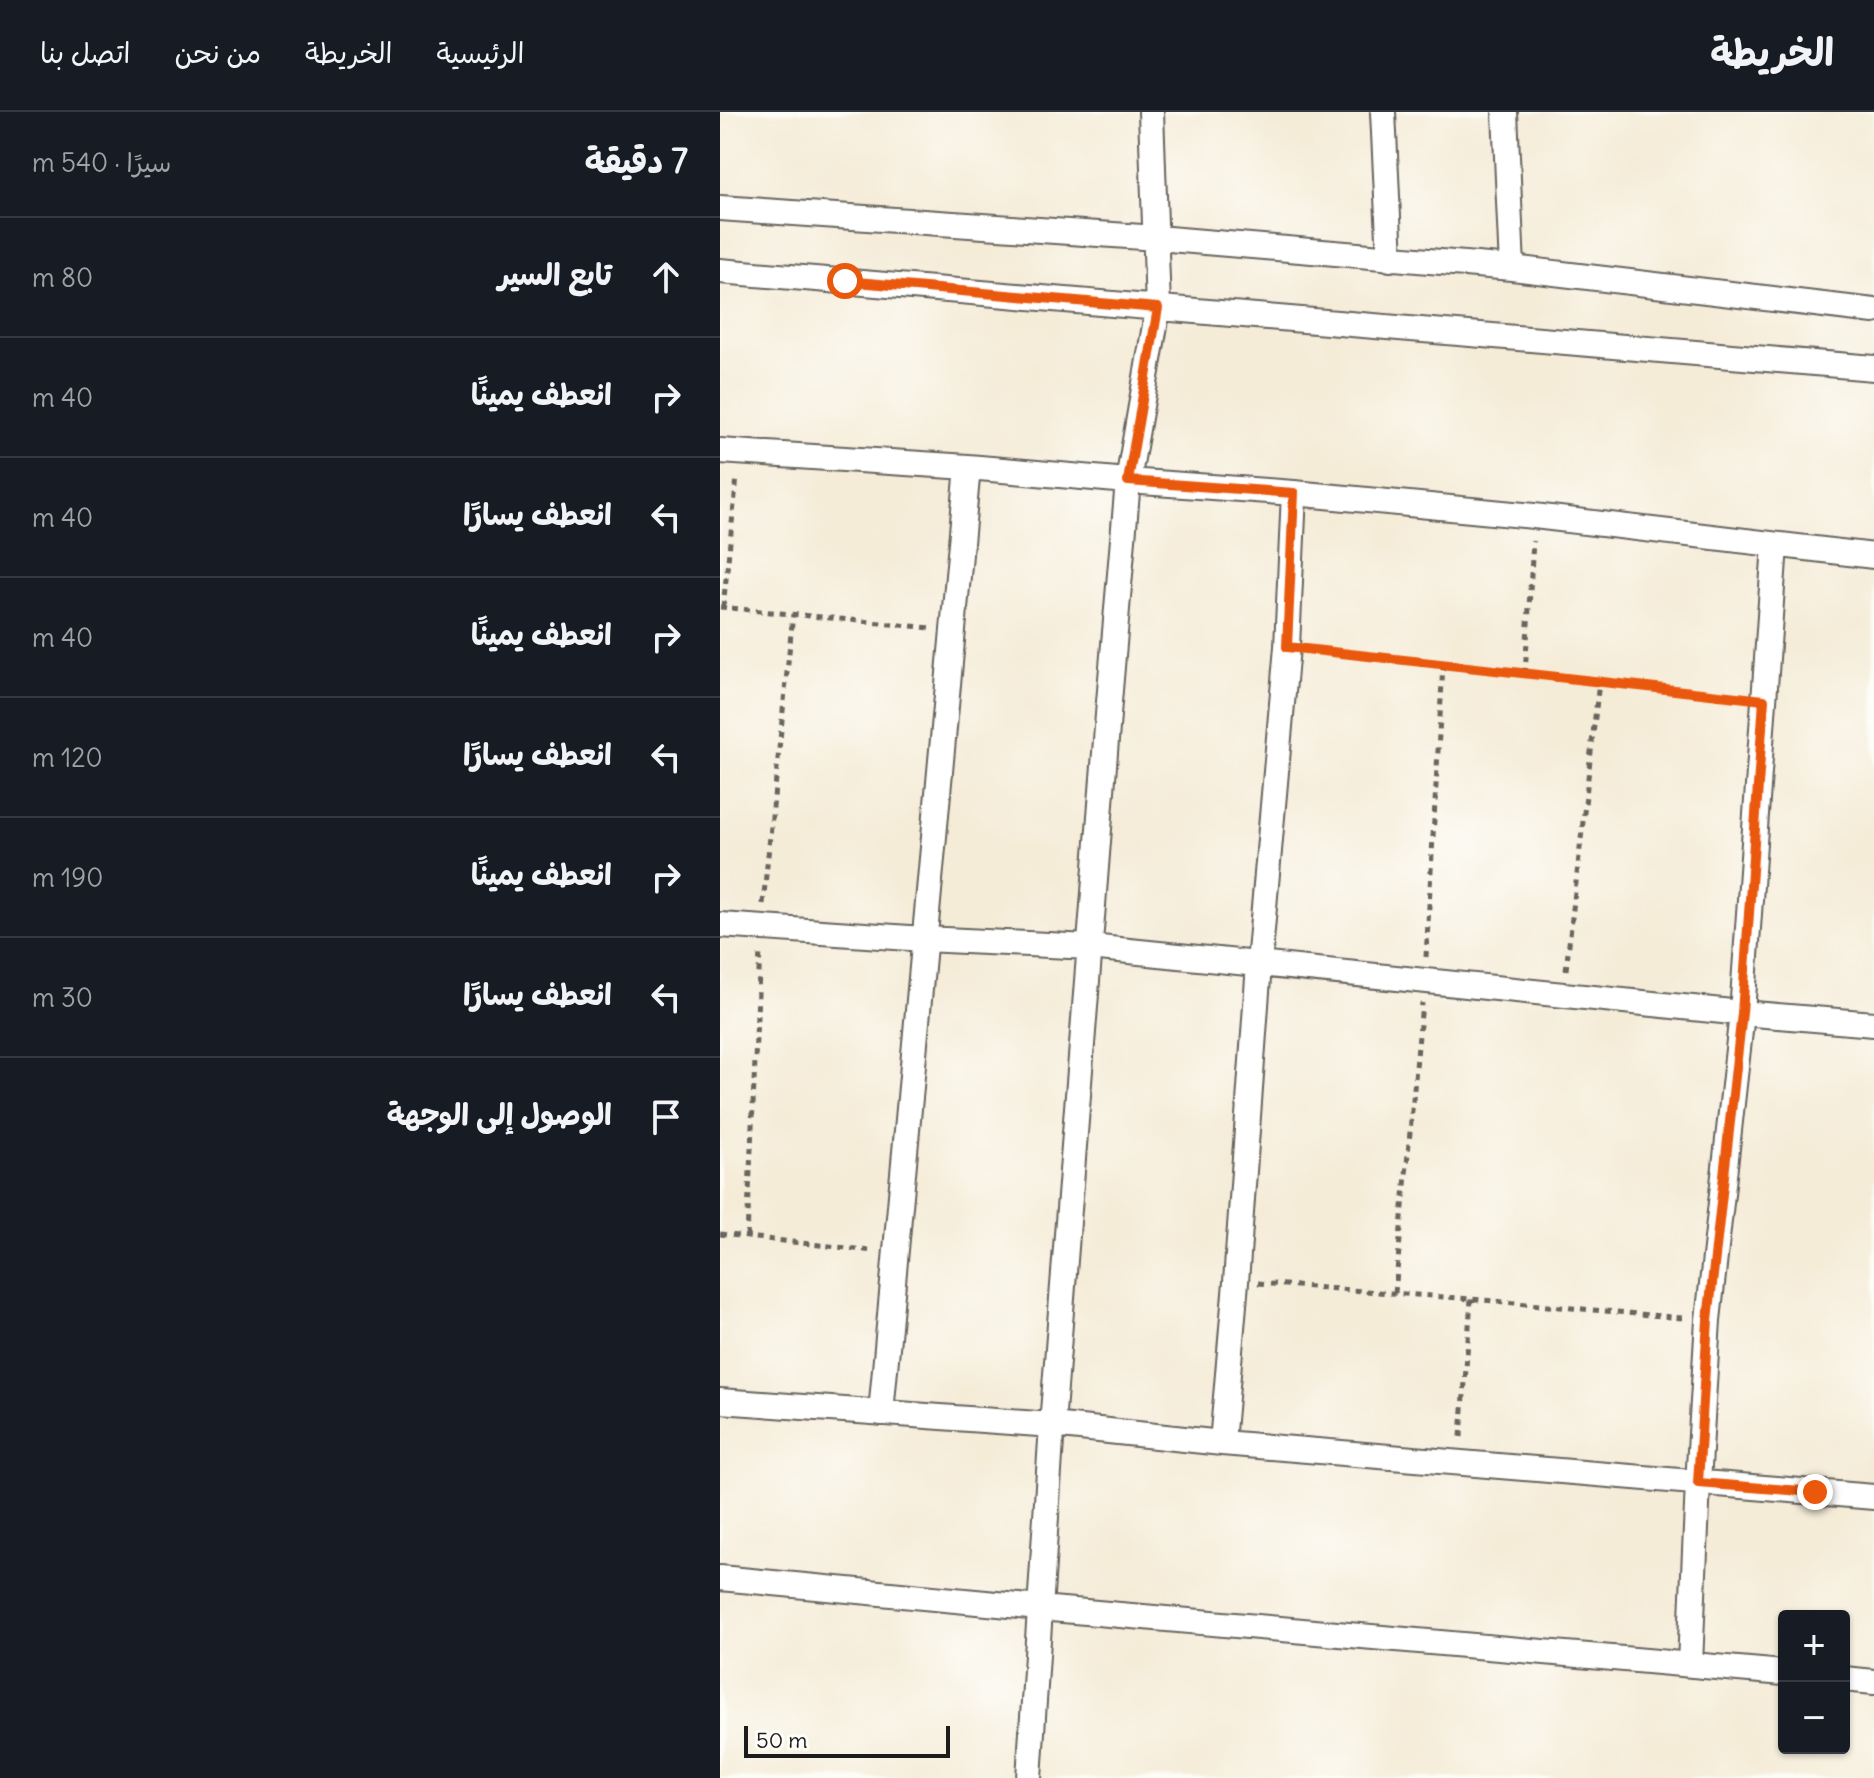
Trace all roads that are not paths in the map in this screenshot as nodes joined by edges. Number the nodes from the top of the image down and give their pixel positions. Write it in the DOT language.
graph roads {
  1 [pos="1151,112"];
  2 [pos="1383,112"];
  3 [pos="1505,112"];
  4 [pos="720,208"];
  5 [pos="1157,238"];
  6 [pos="1390,259"];
  7 [pos="1512,268"];
  8 [pos="720,271"];
  9 [pos="1158,308"];
  10 [pos="1874,311"];
  11 [pos="1874,368"];
  12 [pos="730,451"];
  13 [pos="968,467"];
  14 [pos="1128,481"];
  15 [pos="1294,493"];
  16 [pos="1775,545"];
  17 [pos="1874,556"];
  18 [pos="720,925"];
  19 [pos="924,939"];
  20 [pos="1090,947"];
  21 [pos="1259,964"];
  22 [pos="1742,1013"];
  23 [pos="1874,1024"];
  24 [pos="720,1401"];
  25 [pos="881,1413"];
  26 [pos="1052,1425"];
  27 [pos="1222,1443"];
  28 [pos="1698,1483"];
  29 [pos="1874,1497"];
  30 [pos="720,1578"];
  31 [pos="1040,1608"];
  32 [pos="1690,1664"];
  33 [pos="1778,1672"];
  34 [pos="1850,1680"];
  35 [pos="1874,1682"];
  36 [pos="1029,1778"];
  1 -- 5 [label="street"];
  2 -- 6 [label="street"];
  3 -- 7 [label="street"];
  4 -- 5 [label="street"];
  5 -- 6 [label="street"];
  5 -- 9 [label="street"];
  6 -- 7 [label="street"];
  7 -- 10 [label="street"];
  8 -- 9 [label="street"];
  9 -- 11 [label="street"];
  9 -- 14 [label="street"];
  12 -- 13 [label="street"];
  13 -- 14 [label="street"];
  13 -- 19 [label="street"];
  14 -- 15 [label="street"];
  14 -- 20 [label="street"];
  15 -- 16 [label="street"];
  15 -- 21 [label="street"];
  16 -- 17 [label="street"];
  16 -- 22 [label="street"];
  18 -- 19 [label="street"];
  19 -- 20 [label="street"];
  19 -- 25 [label="street"];
  20 -- 21 [label="street"];
  20 -- 26 [label="street"];
  21 -- 22 [label="street"];
  21 -- 27 [label="street"];
  22 -- 23 [label="street"];
  22 -- 28 [label="street"];
  24 -- 25 [label="street"];
  25 -- 26 [label="street"];
  26 -- 27 [label="street"];
  26 -- 31 [label="street"];
  27 -- 28 [label="street"];
  28 -- 29 [label="street"];
  28 -- 32 [label="street"];
  30 -- 31 [label="street"];
  31 -- 32 [label="street"];
  31 -- 36 [label="street"];
  32 -- 33 [label="street"];
  34 -- 35 [label="street"];
}
